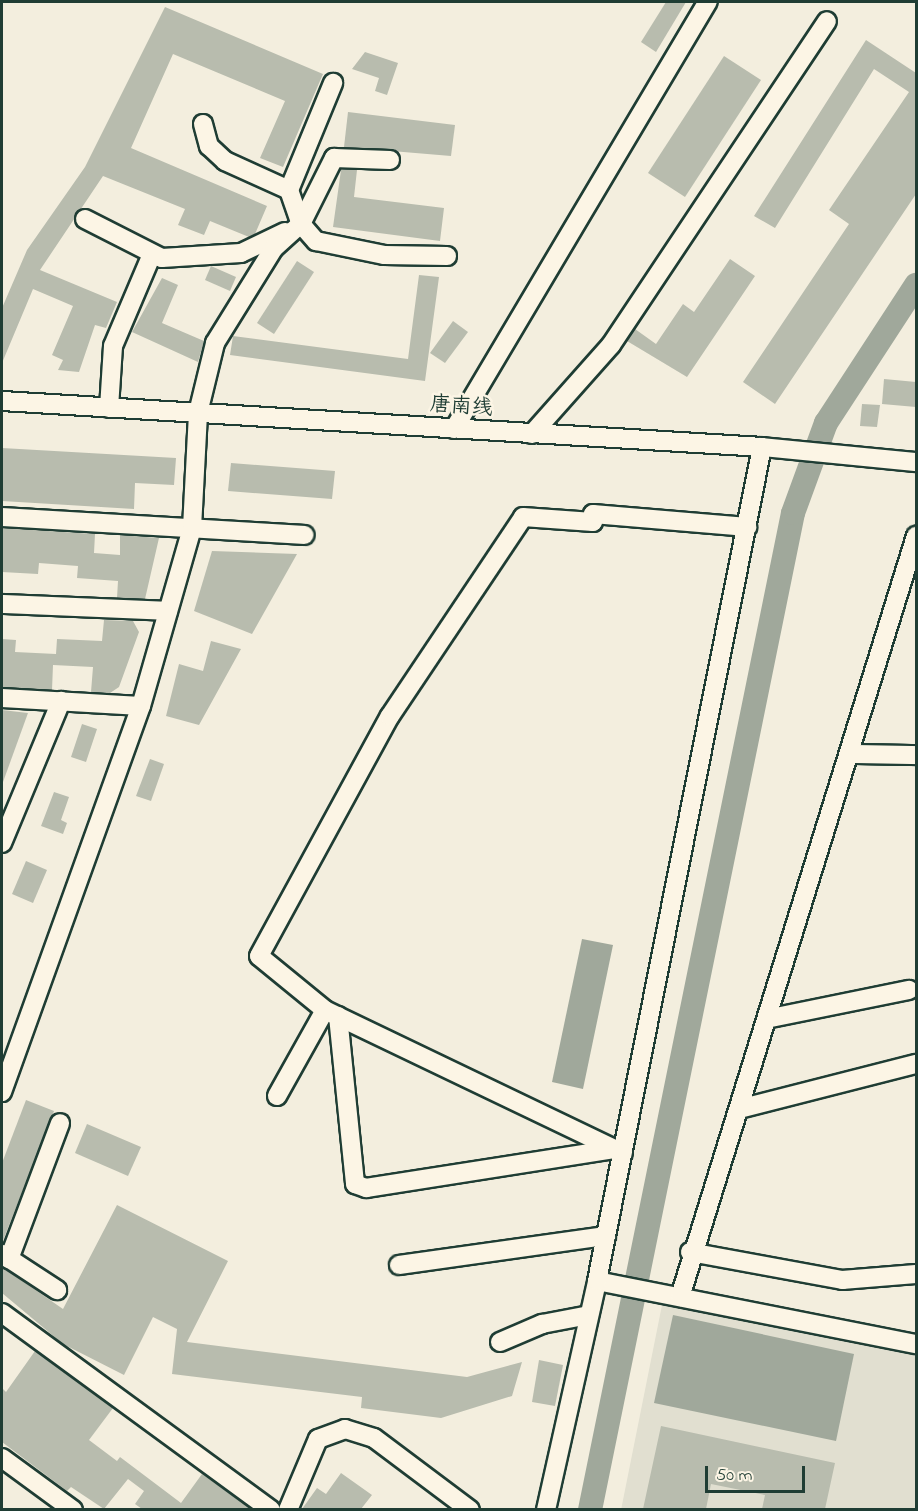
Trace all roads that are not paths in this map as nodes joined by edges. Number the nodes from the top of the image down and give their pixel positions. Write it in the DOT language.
graph roads {
  1 [pos="708,2"];
  2 [pos="827,21"];
  3 [pos="333,83"];
  4 [pos="203,124"];
  5 [pos="390,160"];
  6 [pos="289,190"];
  7 [pos="85,219"];
  8 [pos="301,224"];
  9 [pos="152,254"];
  10 [pos="447,256"];
  11 [pos="2,401"];
  12 [pos="109,408"];
  13 [pos="198,413"];
  14 [pos="454,429"];
  15 [pos="532,434"];
  16 [pos="767,447"];
  17 [pos="916,462"];
  18 [pos="2,517"];
  19 [pos="747,527"];
  20 [pos="192,528"];
  21 [pos="304,535"];
  22 [pos="916,536"];
  23 [pos="2,604"];
  24 [pos="168,611"];
  25 [pos="2,698"];
  26 [pos="61,701"];
  27 [pos="141,706"];
  28 [pos="851,753"];
  29 [pos="916,755"];
  30 [pos="2,843"];
  31 [pos="909,990"];
  32 [pos="331,1013"];
  33 [pos="771,1018"];
  34 [pos="916,1064"];
  35 [pos="2,1092"];
  36 [pos="277,1096"];
  37 [pos="743,1108"];
  38 [pos="60,1123"];
  39 [pos="618,1151"];
  40 [pos="606,1236"];
  41 [pos="690,1252"];
  42 [pos="5,1256"];
  43 [pos="399,1265"];
  44 [pos="916,1274"];
  45 [pos="597,1281"];
  46 [pos="57,1290"];
  47 [pos="680,1297"];
  48 [pos="2,1313"];
  49 [pos="590,1315"];
  50 [pos="500,1342"];
  51 [pos="916,1344"];
  52 [pos="2,1458"];
  53 [pos="73,1509"];
  54 [pos="271,1509"];
  55 [pos="288,1509"];
  56 [pos="470,1509"];
  57 [pos="546,1509"];
  1 -- 14 [label="street"];
  2 -- 15 [label="street"];
  3 -- 6 [label="street"];
  4 -- 6 [label="street"];
  5 -- 8 [label="street"];
  6 -- 8 [label="street"];
  7 -- 9 [label="street"];
  8 -- 9 [label="street"];
  8 -- 10 [label="street"];
  8 -- 13 [label="street"];
  9 -- 12 [label="street"];
  11 -- 12 [label="street, 唐南线"];
  12 -- 13 [label="street, 唐南线"];
  13 -- 14 [label="street, 唐南线"];
  13 -- 20 [label="street"];
  14 -- 15 [label="street, 唐南线"];
  15 -- 16 [label="street, 唐南线"];
  16 -- 17 [label="street, 唐南线"];
  16 -- 19 [label="street"];
  18 -- 20 [label="street"];
  19 -- 32 [label="street"];
  19 -- 39 [label="street"];
  20 -- 21 [label="street"];
  20 -- 24 [label="street"];
  22 -- 28 [label="street"];
  23 -- 24 [label="street"];
  24 -- 27 [label="street"];
  25 -- 26 [label="street"];
  26 -- 27 [label="street"];
  26 -- 30 [label="street"];
  27 -- 35 [label="street"];
  28 -- 29 [label="street"];
  28 -- 33 [label="street"];
  31 -- 33 [label="street"];
  32 -- 36 [label="street"];
  32 -- 39 [label="street"];
  32 -- 39 [label="street"];
  33 -- 37 [label="street"];
  34 -- 37 [label="street"];
  37 -- 41 [label="street"];
  38 -- 42 [label="street"];
  39 -- 40 [label="street"];
  40 -- 43 [label="street"];
  40 -- 45 [label="street"];
  41 -- 44 [label="street"];
  41 -- 47 [label="street"];
  42 -- 46 [label="street"];
  45 -- 47 [label="street"];
  45 -- 49 [label="street"];
  47 -- 51 [label="street"];
  48 -- 54 [label="street"];
  49 -- 50 [label="street"];
  49 -- 57 [label="street"];
  52 -- 53 [label="street"];
  55 -- 56 [label="street"];
}
